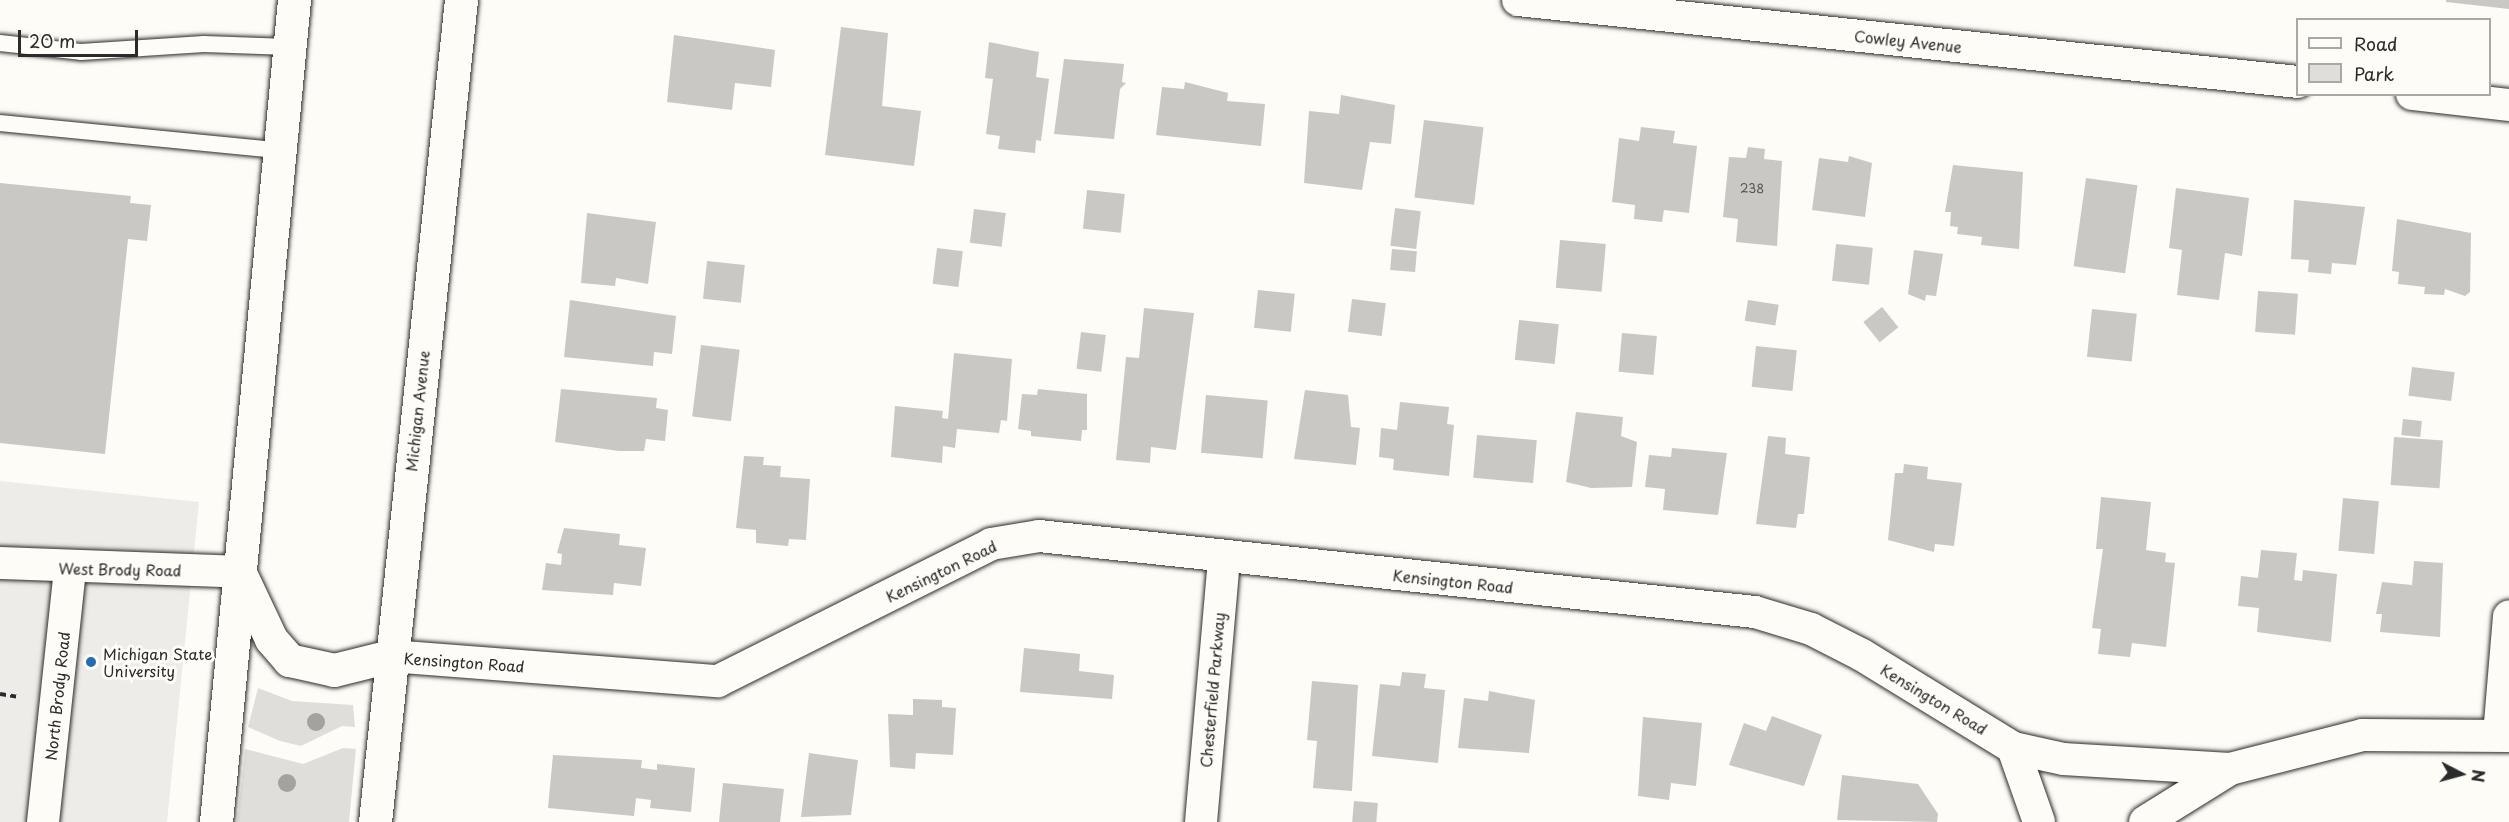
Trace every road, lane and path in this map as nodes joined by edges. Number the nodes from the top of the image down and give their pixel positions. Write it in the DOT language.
graph roads {
  1 [pos="294,0"];
  2 [pos="461,0"];
  3 [pos="1518,0"];
  4 [pos="0,43"];
  5 [pos="289,48"];
  6 [pos="2296,82"];
  7 [pos="2430,96"];
  8 [pos="2509,105"];
  9 [pos="0,123"];
  10 [pos="277,150"];
  11 [pos="1224,559"];
  12 [pos="0,563"];
  13 [pos="70,569"];
  14 [pos="240,572"];
  15 [pos="2509,616"];
  16 [pos="390,656"];
  17 [pos="2504,735"];
  18 [pos="2013,748"];
  19 [pos="2230,769"];
  20 [pos="44,822"];
  21 [pos="216,822"];
  22 [pos="375,822"];
  23 [pos="1201,822"];
  24 [pos="2039,822"];
  25 [pos="2145,822"];
  1 -- 5 [label="main road"];
  2 -- 16 [label="main road, Michigan Avenue"];
  3 -- 6 [label="street, Cowley Avenue"];
  4 -- 5 [label="lane"];
  5 -- 10 [label="main road"];
  7 -- 8 [label="street"];
  9 -- 10 [label="lane"];
  10 -- 14 [label="main road"];
  11 -- 16 [label="street, Kensington Road"];
  11 -- 18 [label="street, Kensington Road"];
  11 -- 23 [label="street, Chesterfield Parkway"];
  12 -- 13 [label="street, West Brody Road"];
  13 -- 14 [label="street, West Brody Road"];
  13 -- 20 [label="street, North Brody Road"];
  14 -- 16 [label="main road"];
  14 -- 21 [label="main road"];
  15 -- 17 [label="street"];
  16 -- 22 [label="main road, Michigan Avenue"];
  17 -- 19 [label="street, Kensington Road"];
  18 -- 19 [label="street, Kensington Road"];
  18 -- 24 [label="street"];
  19 -- 25 [label="street"];
}
